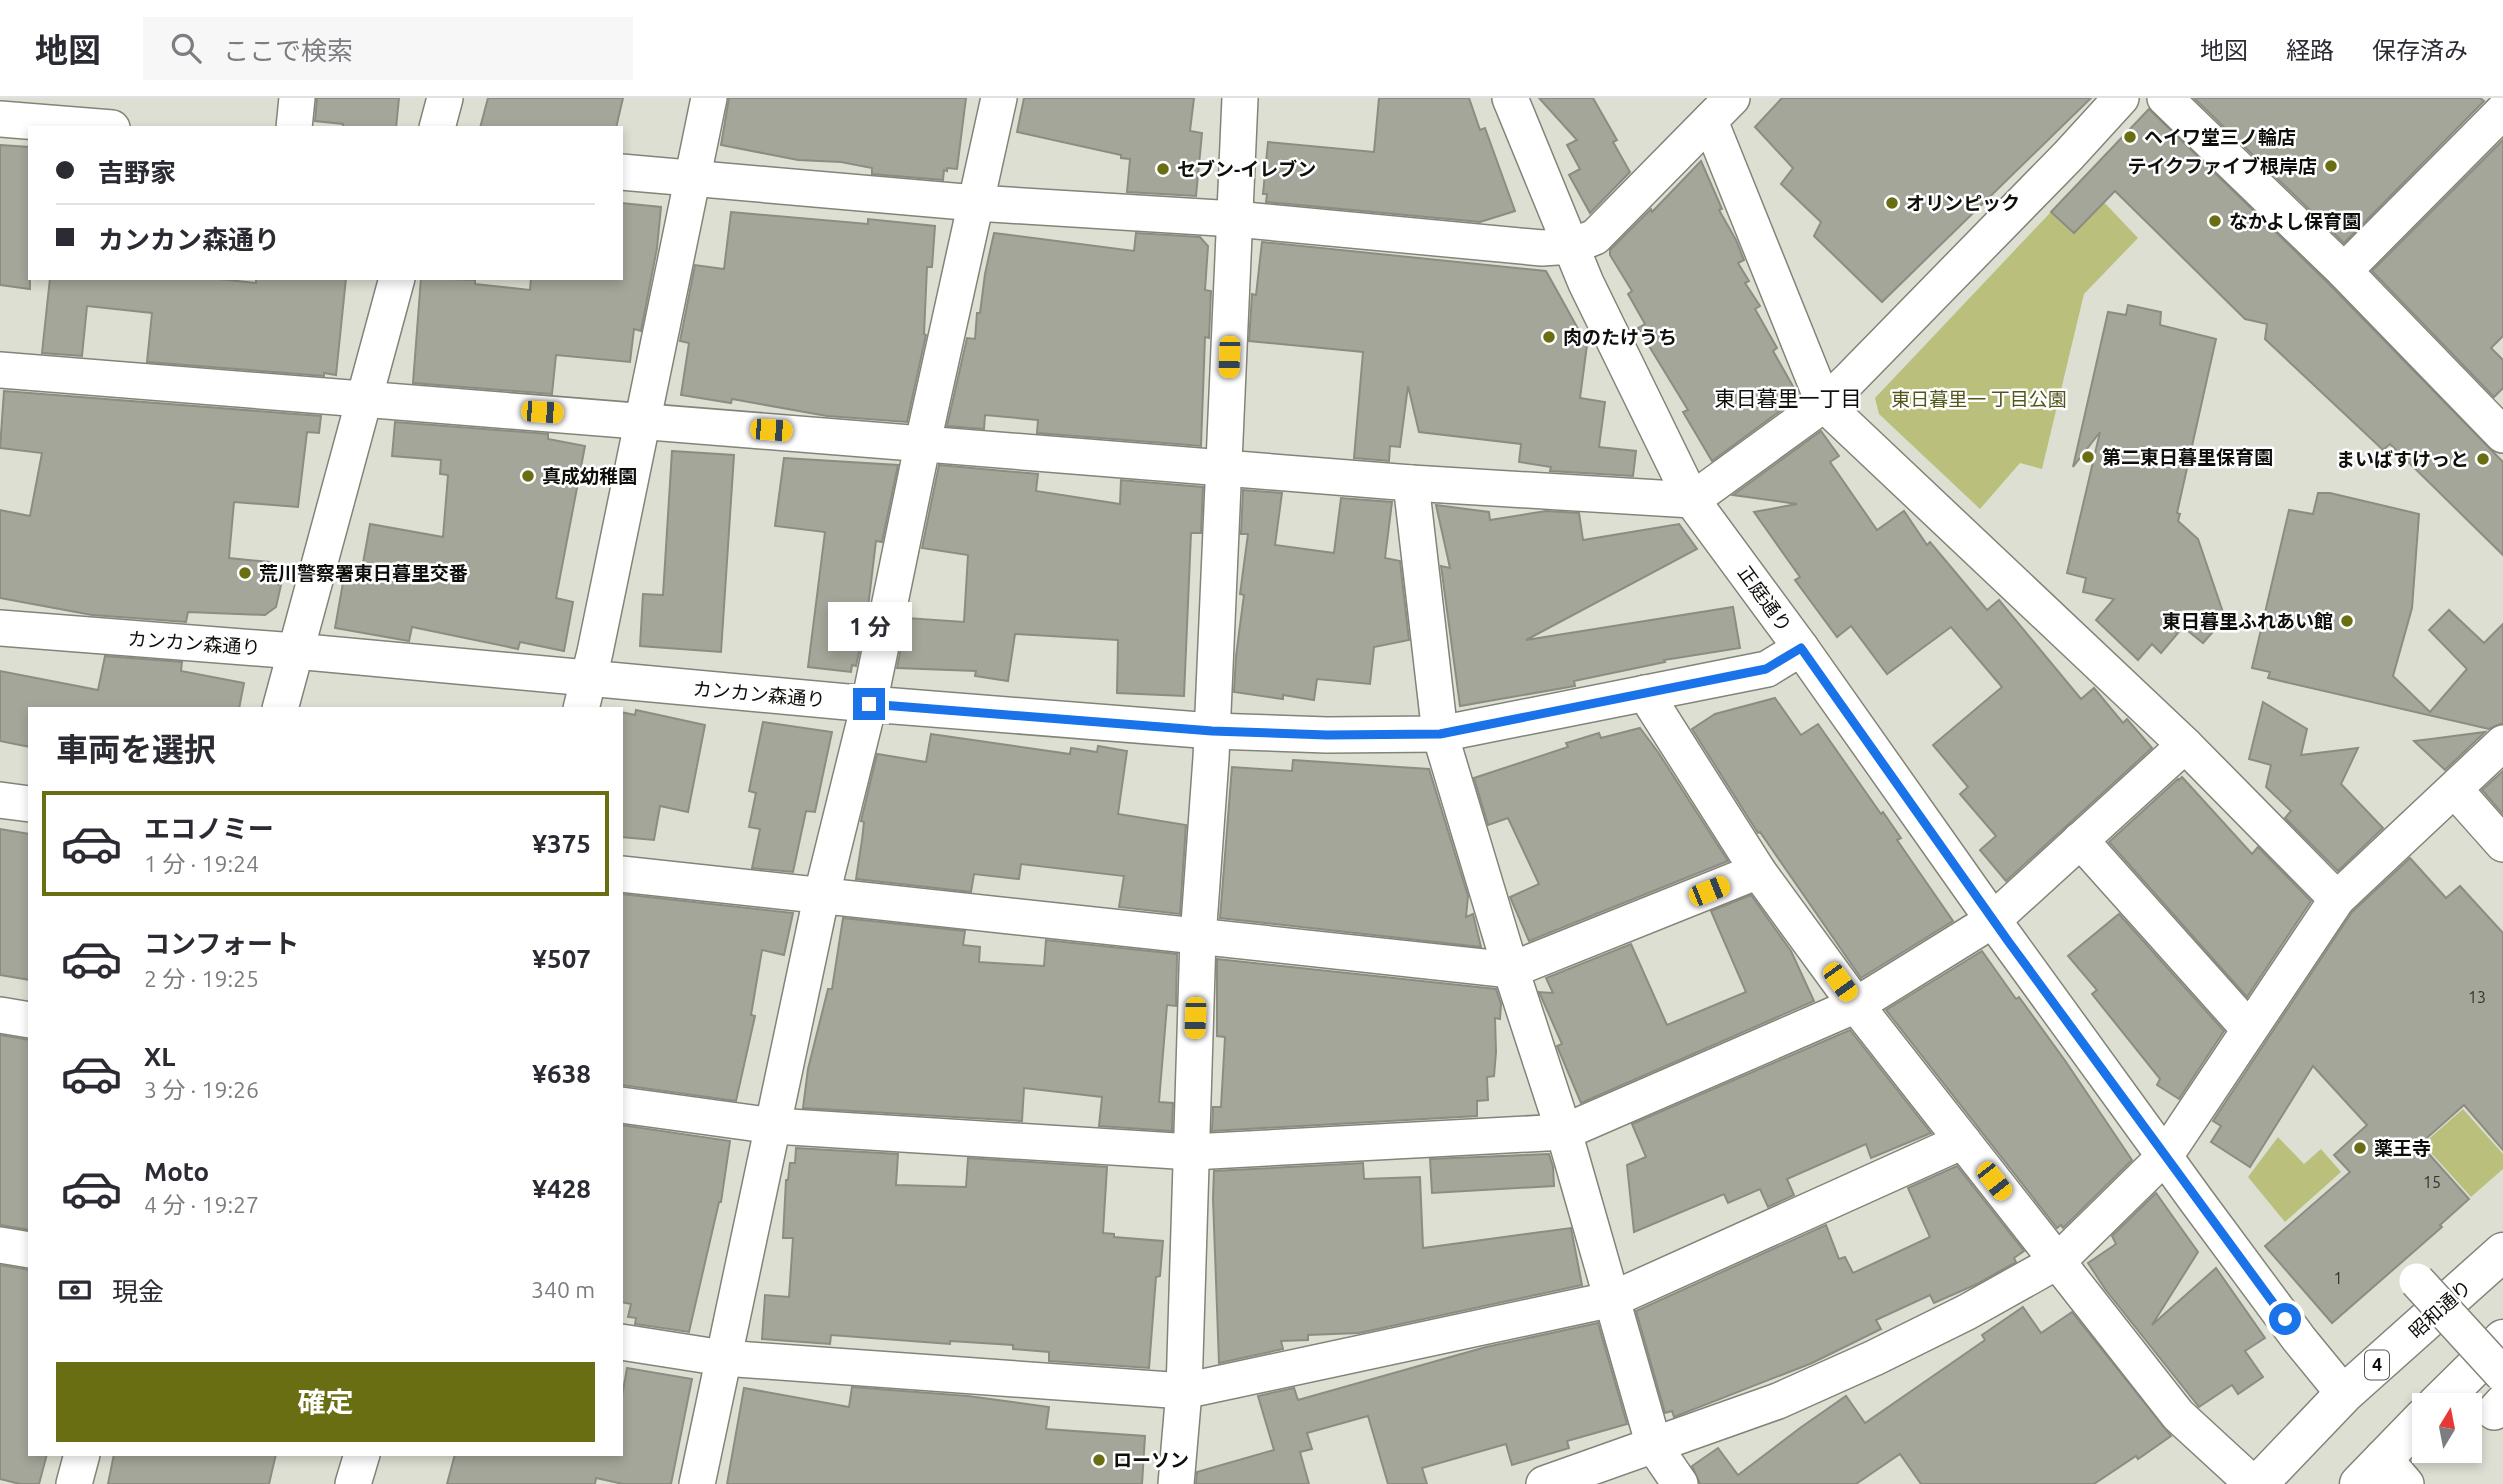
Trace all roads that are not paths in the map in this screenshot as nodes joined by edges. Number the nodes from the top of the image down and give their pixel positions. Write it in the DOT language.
graph roads {
  1 [pos="297,98"];
  2 [pos="446,98"];
  3 [pos="709,98"];
  4 [pos="999,98"];
  5 [pos="1240,98"];
  6 [pos="1510,98"];
  7 [pos="2121,98"];
  8 [pos="2165,98"];
  9 [pos="1721,109"];
  10 [pos="2503,111"];
  11 [pos="0,118"];
  12 [pos="90,126"];
  13 [pos="294,126"];
  14 [pos="438,126"];
  15 [pos="623,172"];
  16 [pos="692,178"];
  17 [pos="976,203"];
  18 [pos="1235,219"];
  19 [pos="1572,246"];
  20 [pos="2344,271"];
  21 [pos="396,280"];
  22 [pos="0,370"];
  23 [pos="364,399"];
  24 [pos="1824,404"];
  25 [pos="643,420"];
  26 [pos="2499,422"];
  27 [pos="923,442"];
  28 [pos="1225,467"];
  29 [pos="1411,483"];
  30 [pos="1692,500"];
  31 [pos="0,628"];
  32 [pos="1801,648"];
  33 [pos="295,651"];
  34 [pos="1645,693"];
  35 [pos="585,694"];
  36 [pos="869,704"];
  37 [pos="281,707"];
  38 [pos="1212,731"];
  39 [pos="1440,734"];
  40 [pos="2503,743"];
  41 [pos="2185,745"];
  42 [pos="2455,790"];
  43 [pos="0,800"];
  44 [pos="28,804"];
  45 [pos="2080,840"];
  46 [pos="2503,844"];
  47 [pos="1758,871"];
  48 [pos="623,874"];
  49 [pos="821,898"];
  50 [pos="2337,899"];
  51 [pos="1993,919"];
  52 [pos="1198,938"];
  53 [pos="1511,970"];
  54 [pos="1856,1005"];
  55 [pos="0,1015"];
  56 [pos="28,1020"];
  57 [pos="2249,1029"];
  58 [pos="623,1105"];
  59 [pos="774,1126"];
  60 [pos="1564,1132"];
  61 [pos="1963,1140"];
  62 [pos="1192,1152"];
  63 [pos="2165,1156"];
  64 [pos="0,1245"];
  65 [pos="28,1250"];
  66 [pos="2503,1252"];
  67 [pos="2058,1261"];
  68 [pos="2424,1276"];
  69 [pos="1613,1299"];
  70 [pos="2503,1339"];
  71 [pos="623,1342"];
  72 [pos="723,1358"];
  73 [pos="2503,1375"];
  74 [pos="1184,1391"];
  75 [pos="2448,1393"];
  76 [pos="2344,1394"];
  77 [pos="2412,1434"];
  78 [pos="1654,1446"];
  79 [pos="81,1456"];
  80 [pos="361,1456"];
  81 [pos="2383,1475"];
  82 [pos="74,1484"];
  83 [pos="353,1484"];
  84 [pos="697,1484"];
  85 [pos="1177,1484"];
  86 [pos="1544,1484"];
  87 [pos="1680,1484"];
  88 [pos="2253,1484"];
  89 [pos="2258,1484"];
  1 -- 13 [label="street"];
  2 -- 14 [label="street"];
  3 -- 16 [label="street"];
  4 -- 17 [label="street"];
  5 -- 18 [label="street"];
  6 -- 19 [label="street, 正庭通り"];
  7 -- 24 [label="street"];
  8 -- 20 [label="street"];
  9 -- 19 [label="street"];
  9 -- 24 [label="street"];
  10 -- 20 [label="street"];
  11 -- 12 [label="street"];
  15 -- 16 [label="street"];
  16 -- 17 [label="street"];
  16 -- 25 [label="street"];
  17 -- 18 [label="street"];
  17 -- 27 [label="street"];
  18 -- 19 [label="street"];
  18 -- 28 [label="street"];
  19 -- 30 [label="street, 正庭通り"];
  20 -- 26 [label="street"];
  21 -- 23 [label="street"];
  22 -- 23 [label="street"];
  23 -- 25 [label="street"];
  23 -- 33 [label="street"];
  24 -- 30 [label="street"];
  24 -- 41 [label="street"];
  25 -- 27 [label="street"];
  25 -- 35 [label="street"];
  27 -- 28 [label="street"];
  27 -- 36 [label="street"];
  28 -- 29 [label="street"];
  28 -- 38 [label="street"];
  29 -- 30 [label="street"];
  29 -- 39 [label="street"];
  30 -- 32 [label="street, 正庭通り"];
  31 -- 33 [label="street, カンカン森通り"];
  32 -- 34 [label="street, カンカン森通り"];
  32 -- 51 [label="street, 正庭通り"];
  33 -- 35 [label="street, カンカン森通り"];
  33 -- 37 [label="street"];
  34 -- 39 [label="street, カンカン森通り"];
  34 -- 47 [label="street"];
  35 -- 36 [label="street, カンカン森通り"];
  36 -- 38 [label="street, カンカン森通り"];
  36 -- 49 [label="street"];
  38 -- 39 [label="street, カンカン森通り"];
  38 -- 52 [label="street"];
  39 -- 53 [label="street"];
  40 -- 42 [label="street"];
  41 -- 45 [label="street"];
  41 -- 50 [label="street"];
  42 -- 46 [label="street"];
  42 -- 50 [label="street"];
  43 -- 44 [label="street"];
  45 -- 51 [label="street"];
  45 -- 57 [label="street"];
  47 -- 53 [label="street"];
  47 -- 54 [label="street"];
  48 -- 49 [label="street"];
  49 -- 52 [label="street"];
  49 -- 59 [label="street"];
  50 -- 57 [label="street"];
  51 -- 54 [label="street"];
  51 -- 63 [label="street, 正庭通り"];
  52 -- 53 [label="street"];
  52 -- 62 [label="street"];
  53 -- 60 [label="street"];
  54 -- 60 [label="street"];
  54 -- 61 [label="street"];
  55 -- 56 [label="street"];
  57 -- 63 [label="street"];
  58 -- 59 [label="street"];
  59 -- 62 [label="street"];
  59 -- 72 [label="street"];
  60 -- 62 [label="street"];
  60 -- 69 [label="street"];
  61 -- 67 [label="street"];
  61 -- 69 [label="street"];
  62 -- 74 [label="street"];
  63 -- 67 [label="street"];
  63 -- 76 [label="street, 正庭通り"];
  64 -- 65 [label="street"];
  66 -- 76 [label="highway, 昭和通り / 4"];
  67 -- 78 [label="street"];
  67 -- 88 [label="street"];
  68 -- 73 [label="street, bridge"];
  69 -- 74 [label="street"];
  69 -- 78 [label="street"];
  70 -- 75 [label="highway"];
  71 -- 72 [label="street"];
  72 -- 74 [label="street"];
  72 -- 84 [label="street"];
  74 -- 85 [label="street"];
  76 -- 89 [label="highway, 昭和通り / 4"];
  77 -- 81 [label="highway"];
  78 -- 86 [label="street"];
  78 -- 87 [label="street"];
  79 -- 82 [label="street"];
  80 -- 83 [label="street"];
}
